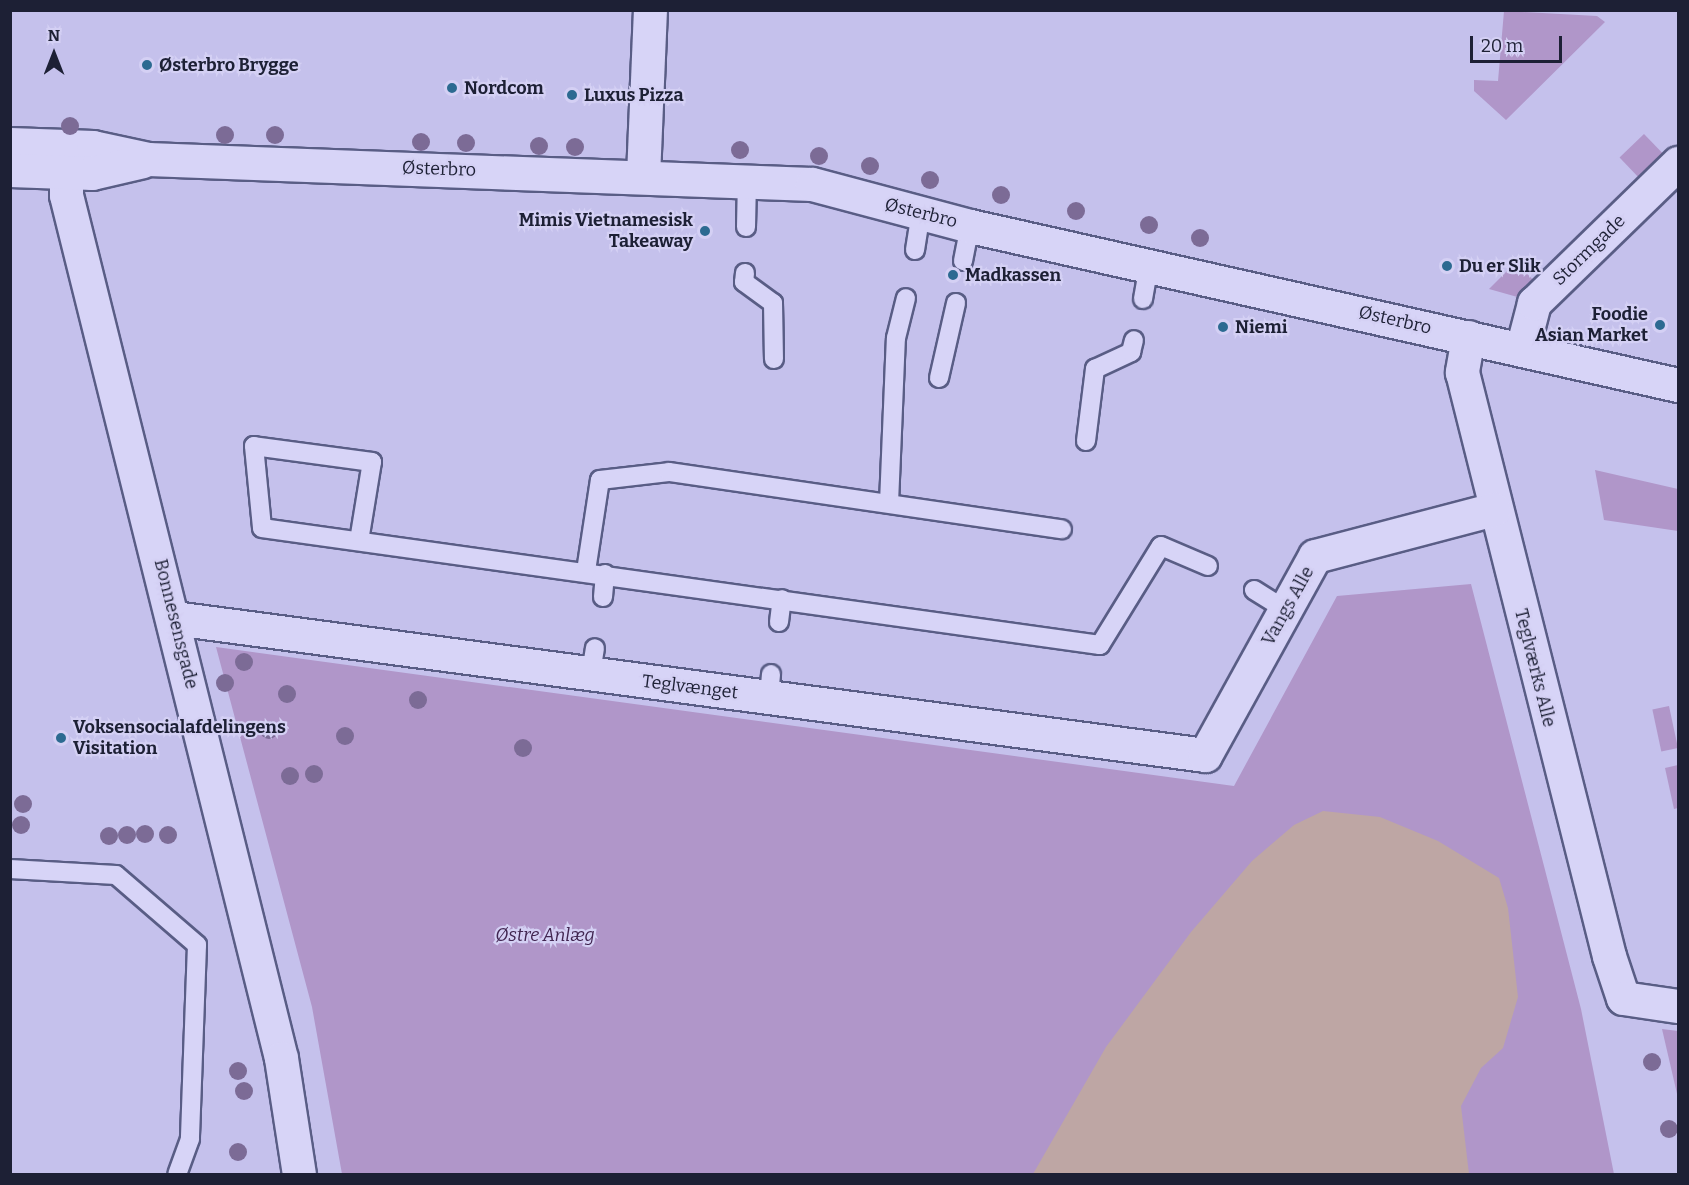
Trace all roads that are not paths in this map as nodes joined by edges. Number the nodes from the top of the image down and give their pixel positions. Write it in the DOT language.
graph roads {
  1 [pos="650,10"];
  2 [pos="10,144"];
  3 [pos="66,159"];
  4 [pos="1678,163"];
  5 [pos="10,170"];
  6 [pos="643,176"];
  7 [pos="747,180"];
  8 [pos="921,214"];
  9 [pos="970,225"];
  10 [pos="746,227"];
  11 [pos="915,250"];
  12 [pos="963,261"];
  13 [pos="1149,265"];
  14 [pos="745,273"];
  15 [pos="906,298"];
  16 [pos="1143,299"];
  17 [pos="956,303"];
  18 [pos="1468,337"];
  19 [pos="1134,340"];
  20 [pos="1522,349"];
  21 [pos="774,359"];
  22 [pos="939,378"];
  23 [pos="1678,385"];
  24 [pos="1086,441"];
  25 [pos="889,503"];
  26 [pos="1494,509"];
  27 [pos="1062,529"];
  28 [pos="359,541"];
  29 [pos="1208,566"];
  30 [pos="586,571"];
  31 [pos="605,574"];
  32 [pos="1254,590"];
  33 [pos="603,597"];
  34 [pos="782,599"];
  35 [pos="1290,602"];
  36 [pos="184,619"];
  37 [pos="779,622"];
  38 [pos="1205,755"];
  39 [pos="10,869"];
  40 [pos="1678,1006"];
  41 [pos="177,1174"];
  42 [pos="299,1174"];
  1 -- 6 [label="street"];
  2 -- 3 [label="street, Østerbro"];
  3 -- 5 [label="street, Østerbro"];
  3 -- 6 [label="street, Østerbro"];
  3 -- 36 [label="street, Bonnesensgade"];
  4 -- 20 [label="street, Stormgade"];
  6 -- 7 [label="street, Østerbro"];
  7 -- 8 [label="street, Østerbro"];
  7 -- 10 [label="lane"];
  8 -- 9 [label="street, Østerbro"];
  8 -- 11 [label="lane"];
  9 -- 12 [label="lane"];
  9 -- 13 [label="street, Østerbro"];
  13 -- 16 [label="lane"];
  13 -- 18 [label="street, Østerbro"];
  14 -- 21 [label="lane"];
  15 -- 25 [label="lane"];
  17 -- 22 [label="lane"];
  18 -- 20 [label="street, Østerbro"];
  18 -- 26 [label="street, Teglværks Alle"];
  19 -- 24 [label="lane"];
  20 -- 23 [label="street, Østerbro"];
  25 -- 27 [label="lane"];
  25 -- 30 [label="lane"];
  26 -- 35 [label="street, Vangs Alle"];
  26 -- 40 [label="street, Teglværks Alle"];
  28 -- 28 [label="lane"];
  28 -- 30 [label="lane"];
  29 -- 34 [label="lane"];
  30 -- 31 [label="lane"];
  31 -- 33 [label="lane"];
  31 -- 34 [label="lane"];
  32 -- 35 [label="lane"];
  34 -- 37 [label="lane"];
  35 -- 38 [label="street, Vangs Alle"];
  36 -- 38 [label="street, Teglvænget"];
  36 -- 42 [label="street, Bonnesensgade"];
  39 -- 41 [label="lane"];
}
